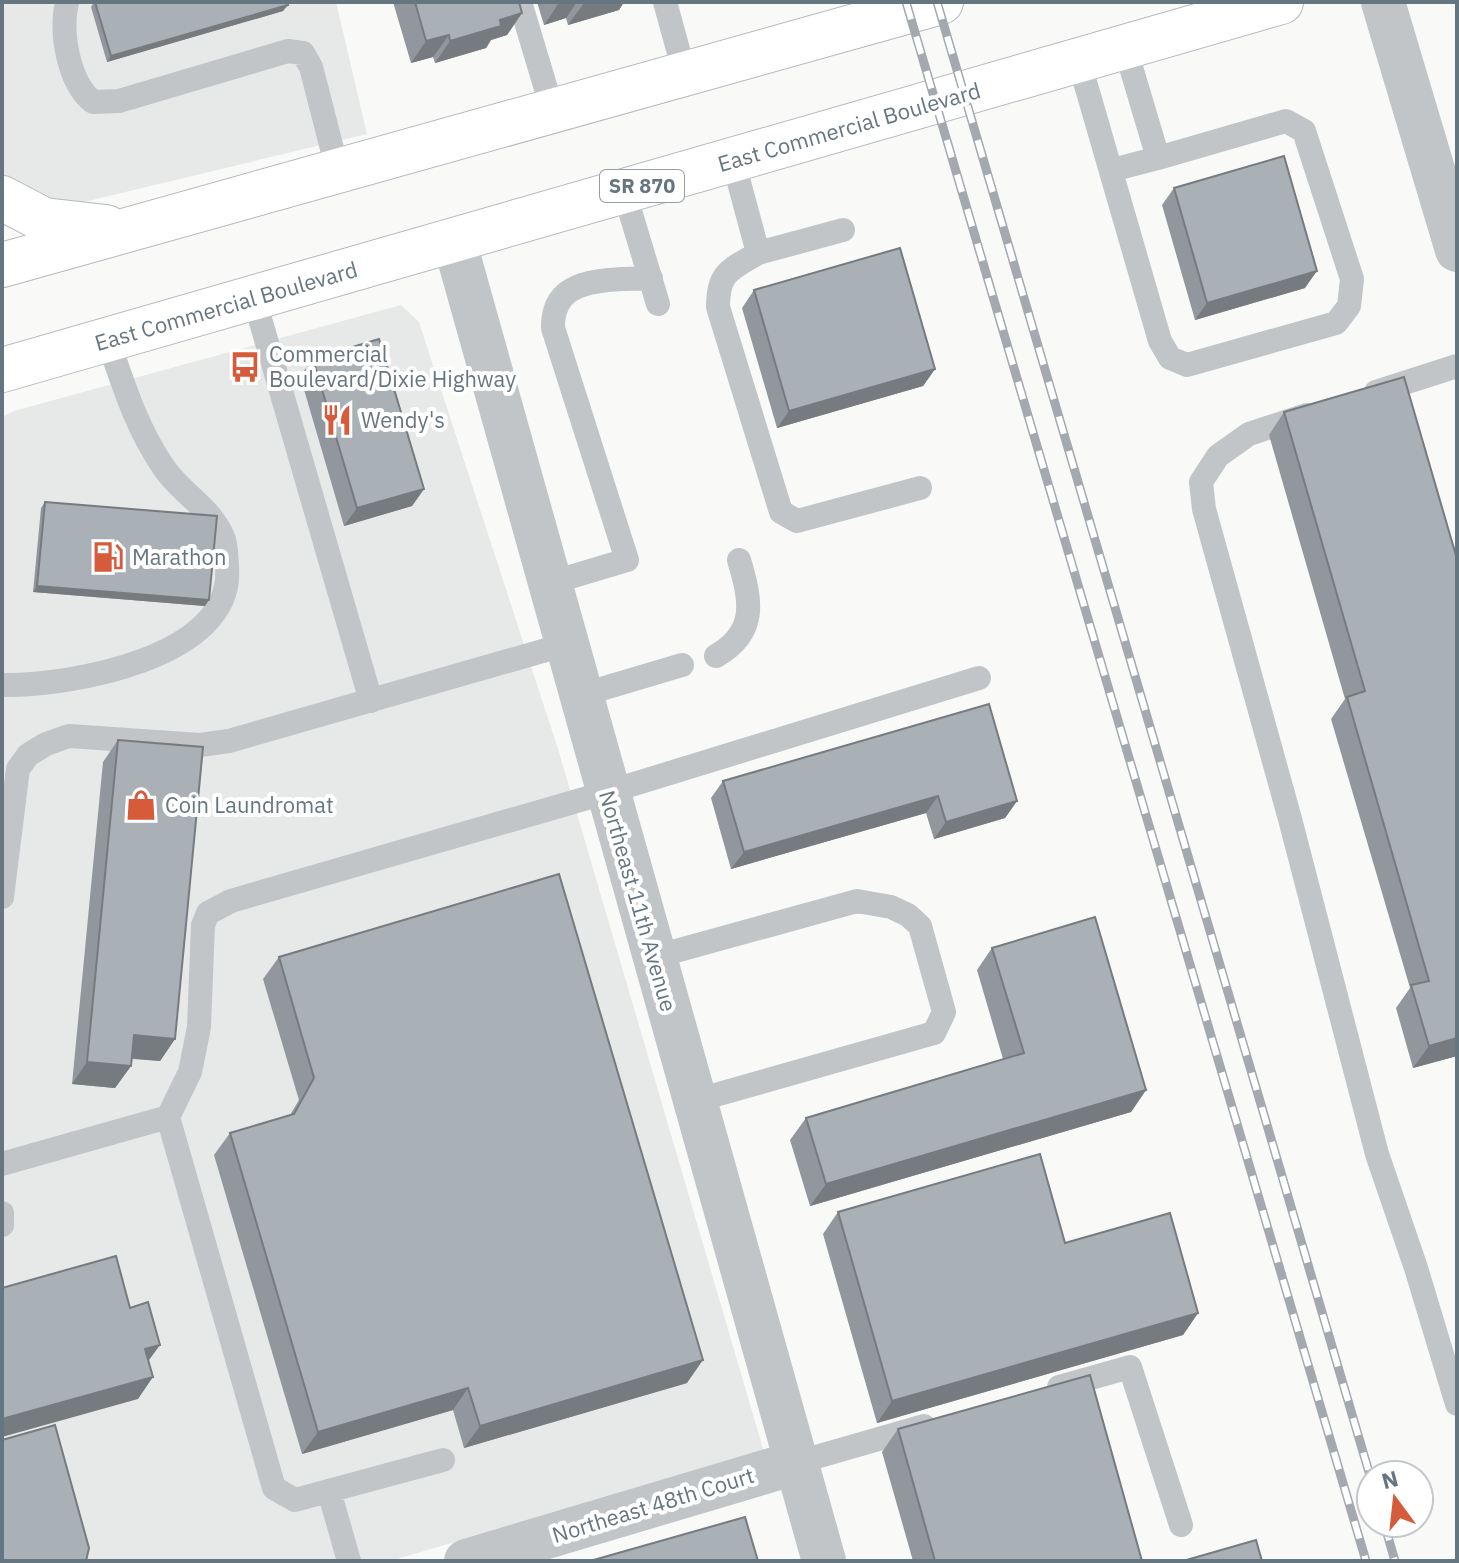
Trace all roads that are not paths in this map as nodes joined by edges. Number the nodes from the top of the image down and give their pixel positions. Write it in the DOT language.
graph roads {
  1 [pos="67,2"];
  2 [pos="520,2"];
  3 [pos="665,2"];
  4 [pos="941,2"];
  5 [pos="1281,2"];
  6 [pos="1383,2"];
  7 [pos="1125,47"];
  8 [pos="1079,61"];
  9 [pos="685,75"];
  10 [pos="553,112"];
  11 [pos="1158,158"];
  12 [pos="733,160"];
  13 [pos="1112,170"];
  14 [pos="338,172"];
  15 [pos="624,191"];
  16 [pos="2,198"];
  17 [pos="129,230"];
  18 [pos="843,230"];
  19 [pos="454,240"];
  20 [pos="1457,250"];
  21 [pos="758,253"];
  22 [pos="2,265"];
  23 [pos="651,278"];
  24 [pos="254,298"];
  25 [pos="658,304"];
  26 [pos="108,340"];
  27 [pos="1457,366"];
  28 [pos="2,370"];
  29 [pos="1353,400"];
  30 [pos="1323,410"];
  31 [pos="920,488"];
  32 [pos="739,560"];
  33 [pos="550,583"];
  34 [pos="567,644"];
  35 [pos="716,656"];
  36 [pos="682,665"];
  37 [pos="979,678"];
  38 [pos="2,685"];
  39 [pos="581,695"];
  40 [pos="371,701"];
  41 [pos="608,792"];
  42 [pos="2,897"];
  43 [pos="654,957"];
  44 [pos="694,1101"];
  45 [pos="168,1117"];
  46 [pos="2,1164"];
  47 [pos="2,1213"];
  48 [pos="2,1225"];
  49 [pos="1039,1393"];
  50 [pos="1457,1404"];
  51 [pos="947,1419"];
  52 [pos="443,1460"];
  53 [pos="795,1463"];
  54 [pos="329,1491"];
  55 [pos="1181,1525"];
  56 [pos="518,1554"];
  57 [pos="349,1561"];
  58 [pos="466,1561"];
  59 [pos="824,1561"];
  1 -- 14 [label="lane"];
  2 -- 10 [label="lane"];
  3 -- 9 [label="lane"];
  4 -- 9 [label="main road"];
  5 -- 7 [label="main road, East Commercial Boulevard / SR 870"];
  6 -- 20 [label="street"];
  7 -- 8 [label="main road, East Commercial Boulevard / SR 870"];
  7 -- 11 [label="lane"];
  8 -- 12 [label="main road, East Commercial Boulevard / SR 870"];
  8 -- 13 [label="lane"];
  9 -- 10 [label="main road"];
  10 -- 14 [label="main road"];
  11 -- 13 [label="lane"];
  11 -- 13 [label="lane"];
  12 -- 15 [label="main road, East Commercial Boulevard / SR 870"];
  12 -- 21 [label="lane"];
  14 -- 17 [label="main road"];
  15 -- 19 [label="main road, East Commercial Boulevard / SR 870"];
  15 -- 23 [label="lane"];
  16 -- 17 [label="main road"];
  17 -- 22 [label="main road"];
  18 -- 21 [label="lane"];
  19 -- 24 [label="main road, East Commercial Boulevard / SR 870"];
  19 -- 33 [label="street, Northeast 11th Avenue"];
  21 -- 31 [label="lane"];
  23 -- 25 [label="lane"];
  23 -- 33 [label="lane"];
  24 -- 26 [label="main road, East Commercial Boulevard / SR 870"];
  24 -- 40 [label="lane"];
  26 -- 28 [label="main road, East Commercial Boulevard / SR 870"];
  26 -- 38 [label="lane"];
  27 -- 29 [label="lane"];
  30 -- 50 [label="lane"];
  32 -- 35 [label="lane"];
  33 -- 34 [label="street, Northeast 11th Avenue"];
  34 -- 39 [label="street, Northeast 11th Avenue"];
  34 -- 40 [label="lane"];
  36 -- 39 [label="lane"];
  37 -- 41 [label="lane"];
  39 -- 41 [label="street, Northeast 11th Avenue"];
  40 -- 42 [label="lane"];
  41 -- 43 [label="street, Northeast 11th Avenue"];
  41 -- 45 [label="lane"];
  43 -- 44 [label="street, Northeast 11th Avenue"];
  43 -- 44 [label="lane"];
  44 -- 53 [label="street, Northeast 11th Avenue"];
  45 -- 46 [label="lane"];
  45 -- 54 [label="lane"];
  47 -- 48 [label="lane"];
  49 -- 55 [label="lane"];
  51 -- 53 [label="lane"];
  52 -- 54 [label="lane"];
  53 -- 56 [label="street, Northeast 48th Court"];
  53 -- 59 [label="street, Northeast 11th Avenue"];
  54 -- 57 [label="lane"];
  56 -- 58 [label="street, Northeast 48th Court"];
}
